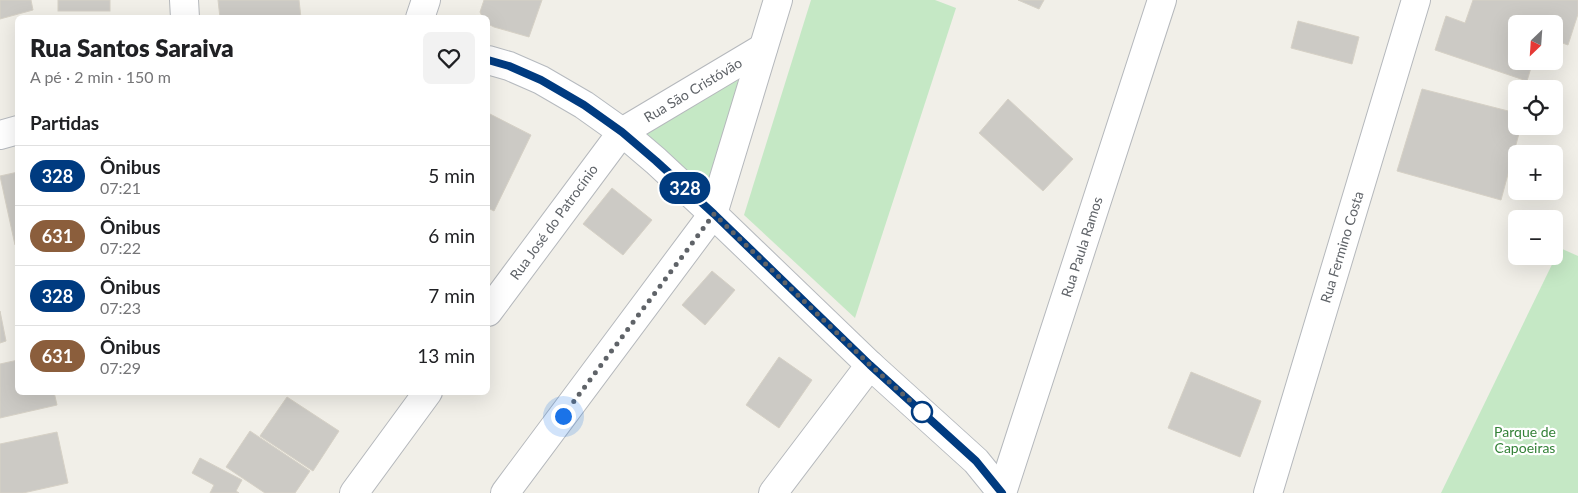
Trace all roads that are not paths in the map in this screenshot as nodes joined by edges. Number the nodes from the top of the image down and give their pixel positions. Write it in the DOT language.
graph roads {
  1 [pos="184,0"];
  2 [pos="426,0"];
  3 [pos="778,0"];
  4 [pos="1162,0"];
  5 [pos="1416,0"];
  6 [pos="185,15"];
  7 [pos="421,15"];
  8 [pos="763,48"];
  9 [pos="490,61"];
  10 [pos="15,131"];
  11 [pos="622,132"];
  12 [pos="0,135"];
  13 [pos="714,214"];
  14 [pos="490,309"];
  15 [pos="870,365"];
  16 [pos="426,395"];
  17 [pos="354,493"];
  18 [pos="505,493"];
  19 [pos="773,493"];
  20 [pos="1002,493"];
  21 [pos="1268,493"];
  1 -- 6 [label="street"];
  2 -- 7 [label="street"];
  3 -- 8 [label="street, Rua São Cristóvão"];
  4 -- 20 [label="street, Rua Paula Ramos"];
  5 -- 21 [label="street, Rua Fermino Costa"];
  8 -- 11 [label="street, Rua São Cristóvão"];
  8 -- 13 [label="street, Rua São Cristóvão"];
  9 -- 11 [label="street"];
  10 -- 12 [label="street"];
  11 -- 13 [label="street"];
  11 -- 14 [label="street, Rua José do Patrocínio"];
  13 -- 15 [label="street"];
  13 -- 18 [label="street"];
  15 -- 19 [label="street"];
  15 -- 20 [label="street"];
  16 -- 17 [label="street"];
}
